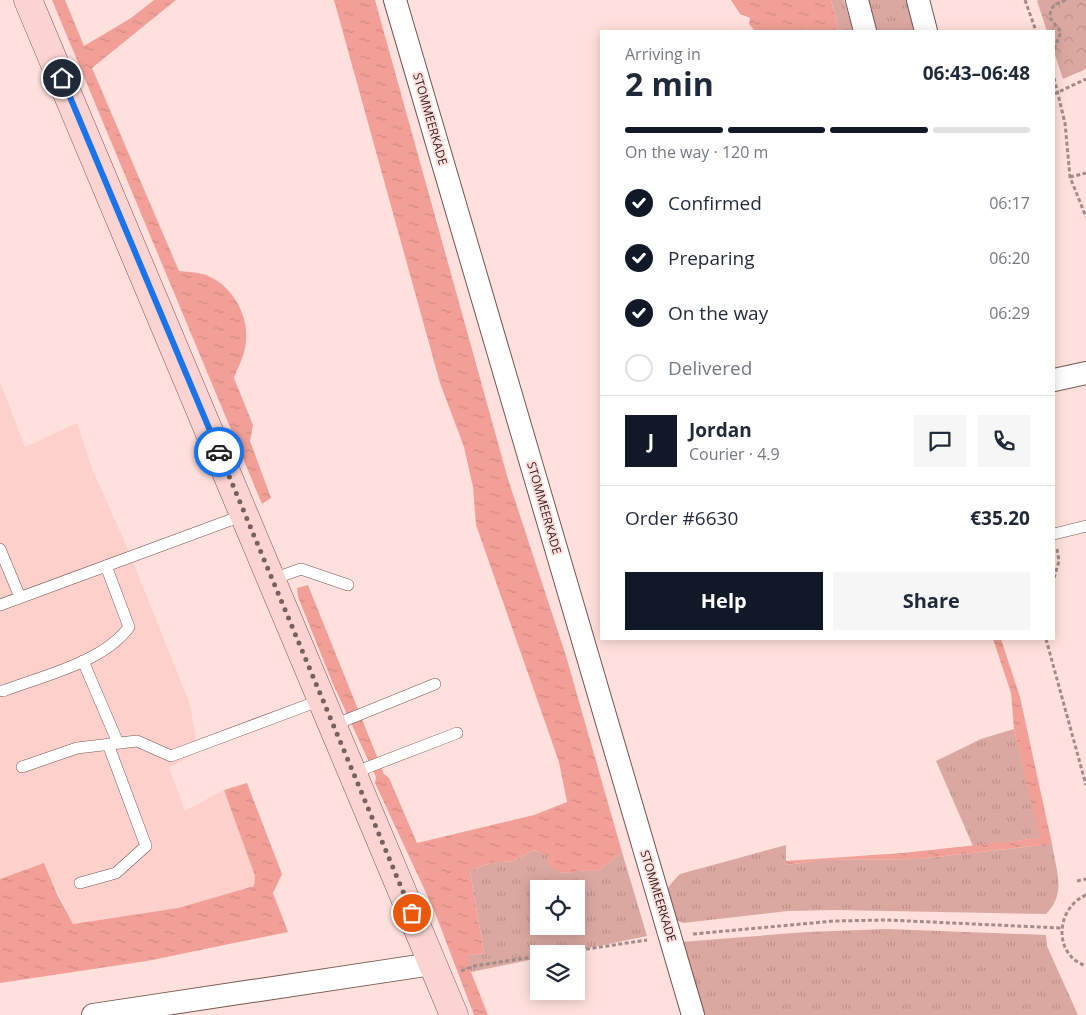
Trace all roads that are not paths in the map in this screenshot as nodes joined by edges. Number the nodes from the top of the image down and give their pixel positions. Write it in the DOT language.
graph roads {
  1 [pos="28,0"];
  2 [pos="395,0"];
  3 [pos="857,0"];
  4 [pos="918,0"];
  5 [pos="865,30"];
  6 [pos="926,30"];
  7 [pos="1086,373"];
  8 [pos="1055,380"];
  9 [pos="245,514"];
  10 [pos="1086,526"];
  11 [pos="1055,534"];
  12 [pos="0,549"];
  13 [pos="106,566"];
  14 [pos="272,579"];
  15 [pos="348,585"];
  16 [pos="20,597"];
  17 [pos="0,604"];
  18 [pos="83,661"];
  19 [pos="435,684"];
  20 [pos="2,690"];
  21 [pos="323,700"];
  22 [pos="334,725"];
  23 [pos="457,733"];
  24 [pos="113,744"];
  25 [pos="22,767"];
  26 [pos="354,773"];
  27 [pos="80,883"];
  28 [pos="432,964"];
  29 [pos="162,1009"];
  30 [pos="92,1015"];
  31 [pos="454,1015"];
  32 [pos="693,1015"];
  1 -- 9 [label="street"];
  2 -- 32 [label="street, STOMMEERKADE"];
  3 -- 5 [label="street"];
  4 -- 6 [label="street"];
  7 -- 8 [label="street"];
  9 -- 13 [label="lane"];
  9 -- 14 [label="street"];
  10 -- 11 [label="lane"];
  12 -- 16 [label="lane"];
  13 -- 16 [label="lane"];
  13 -- 18 [label="lane"];
  14 -- 15 [label="lane"];
  14 -- 21 [label="street"];
  16 -- 17 [label="lane"];
  18 -- 20 [label="lane"];
  18 -- 24 [label="lane"];
  19 -- 22 [label="lane"];
  21 -- 22 [label="street"];
  21 -- 24 [label="lane"];
  22 -- 26 [label="street"];
  23 -- 26 [label="lane"];
  24 -- 25 [label="lane"];
  24 -- 27 [label="lane"];
  26 -- 28 [label="street"];
  28 -- 29 [label="street"];
  28 -- 31 [label="street"];
  29 -- 30 [label="street"];
}
